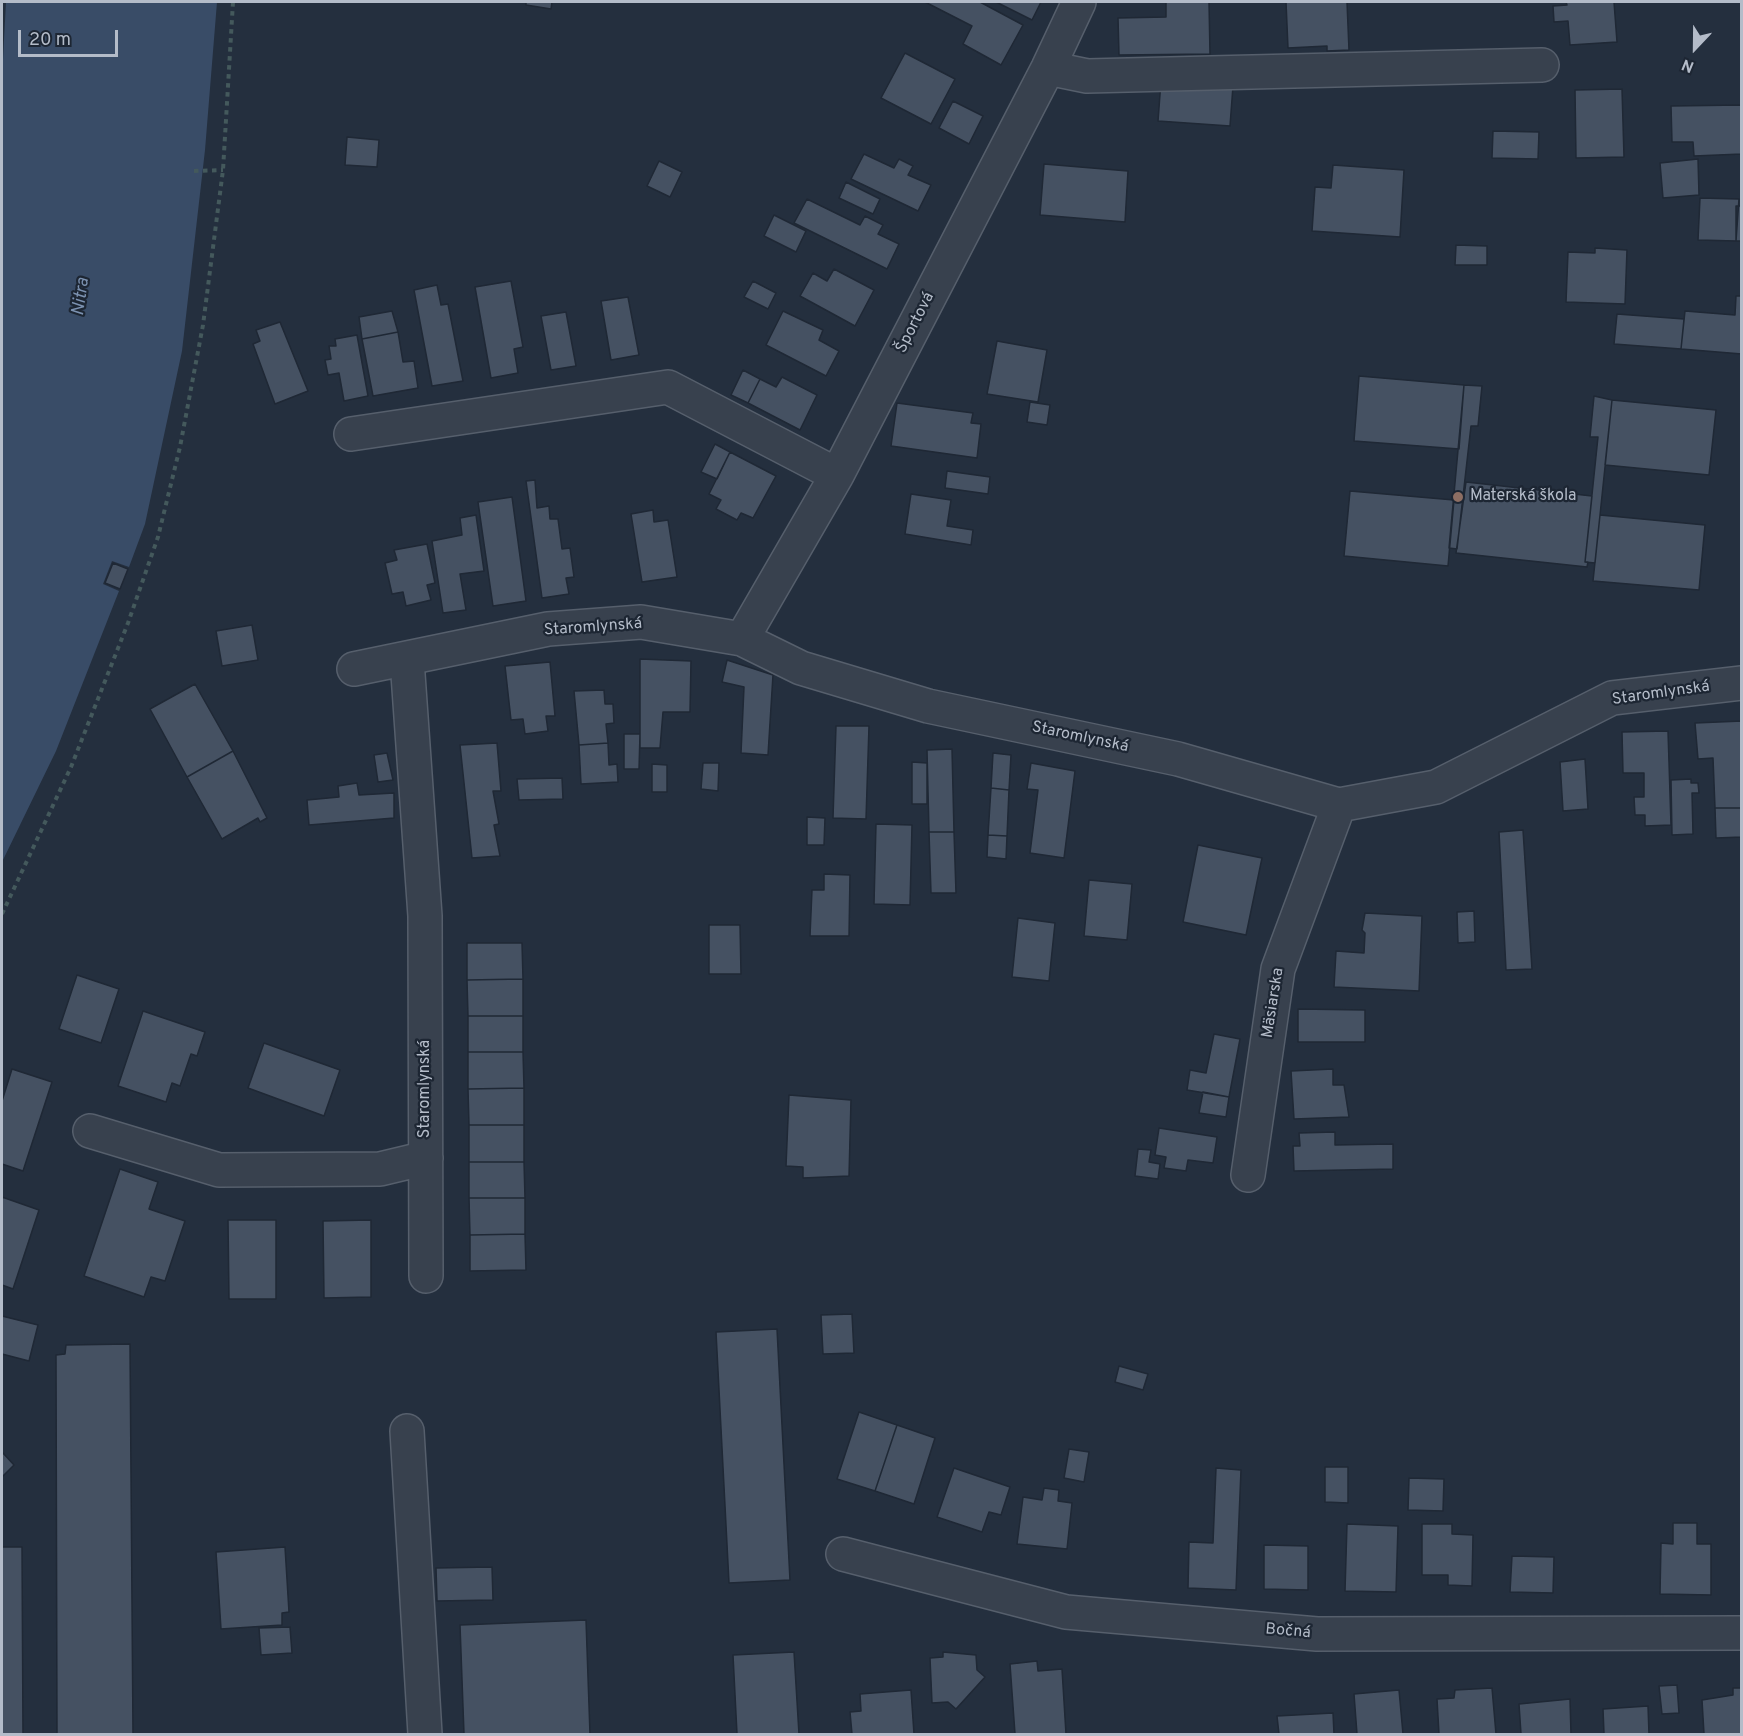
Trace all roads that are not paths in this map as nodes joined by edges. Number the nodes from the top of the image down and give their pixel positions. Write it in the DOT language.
graph roads {
  1 [pos="1079,2"];
  2 [pos="1542,65"];
  3 [pos="1048,69"];
  4 [pos="351,434"];
  5 [pos="837,474"];
  6 [pos="742,639"];
  7 [pos="407,660"];
  8 [pos="354,669"];
  9 [pos="1742,683"];
  10 [pos="1339,805"];
  11 [pos="90,1131"];
  12 [pos="426,1158"];
  13 [pos="1248,1175"];
  14 [pos="426,1276"];
  15 [pos="406,1431"];
  16 [pos="843,1554"];
  17 [pos="1742,1633"];
  18 [pos="425,1734"];
  1 -- 3 [label="street, Športová"];
  2 -- 3 [label="street"];
  3 -- 5 [label="street, Športová"];
  4 -- 5 [label="street"];
  5 -- 6 [label="street, Športová"];
  6 -- 7 [label="street, Staromlynská"];
  6 -- 10 [label="street, Staromlynská"];
  7 -- 8 [label="street, Staromlynská"];
  7 -- 12 [label="street, Staromlynská"];
  9 -- 10 [label="street, Staromlynská"];
  10 -- 13 [label="street, Mäsiarska"];
  11 -- 12 [label="street, Staromlynská"];
  12 -- 14 [label="street, Staromlynská"];
  15 -- 18 [label="street"];
  16 -- 17 [label="street, Bočná"];
}
